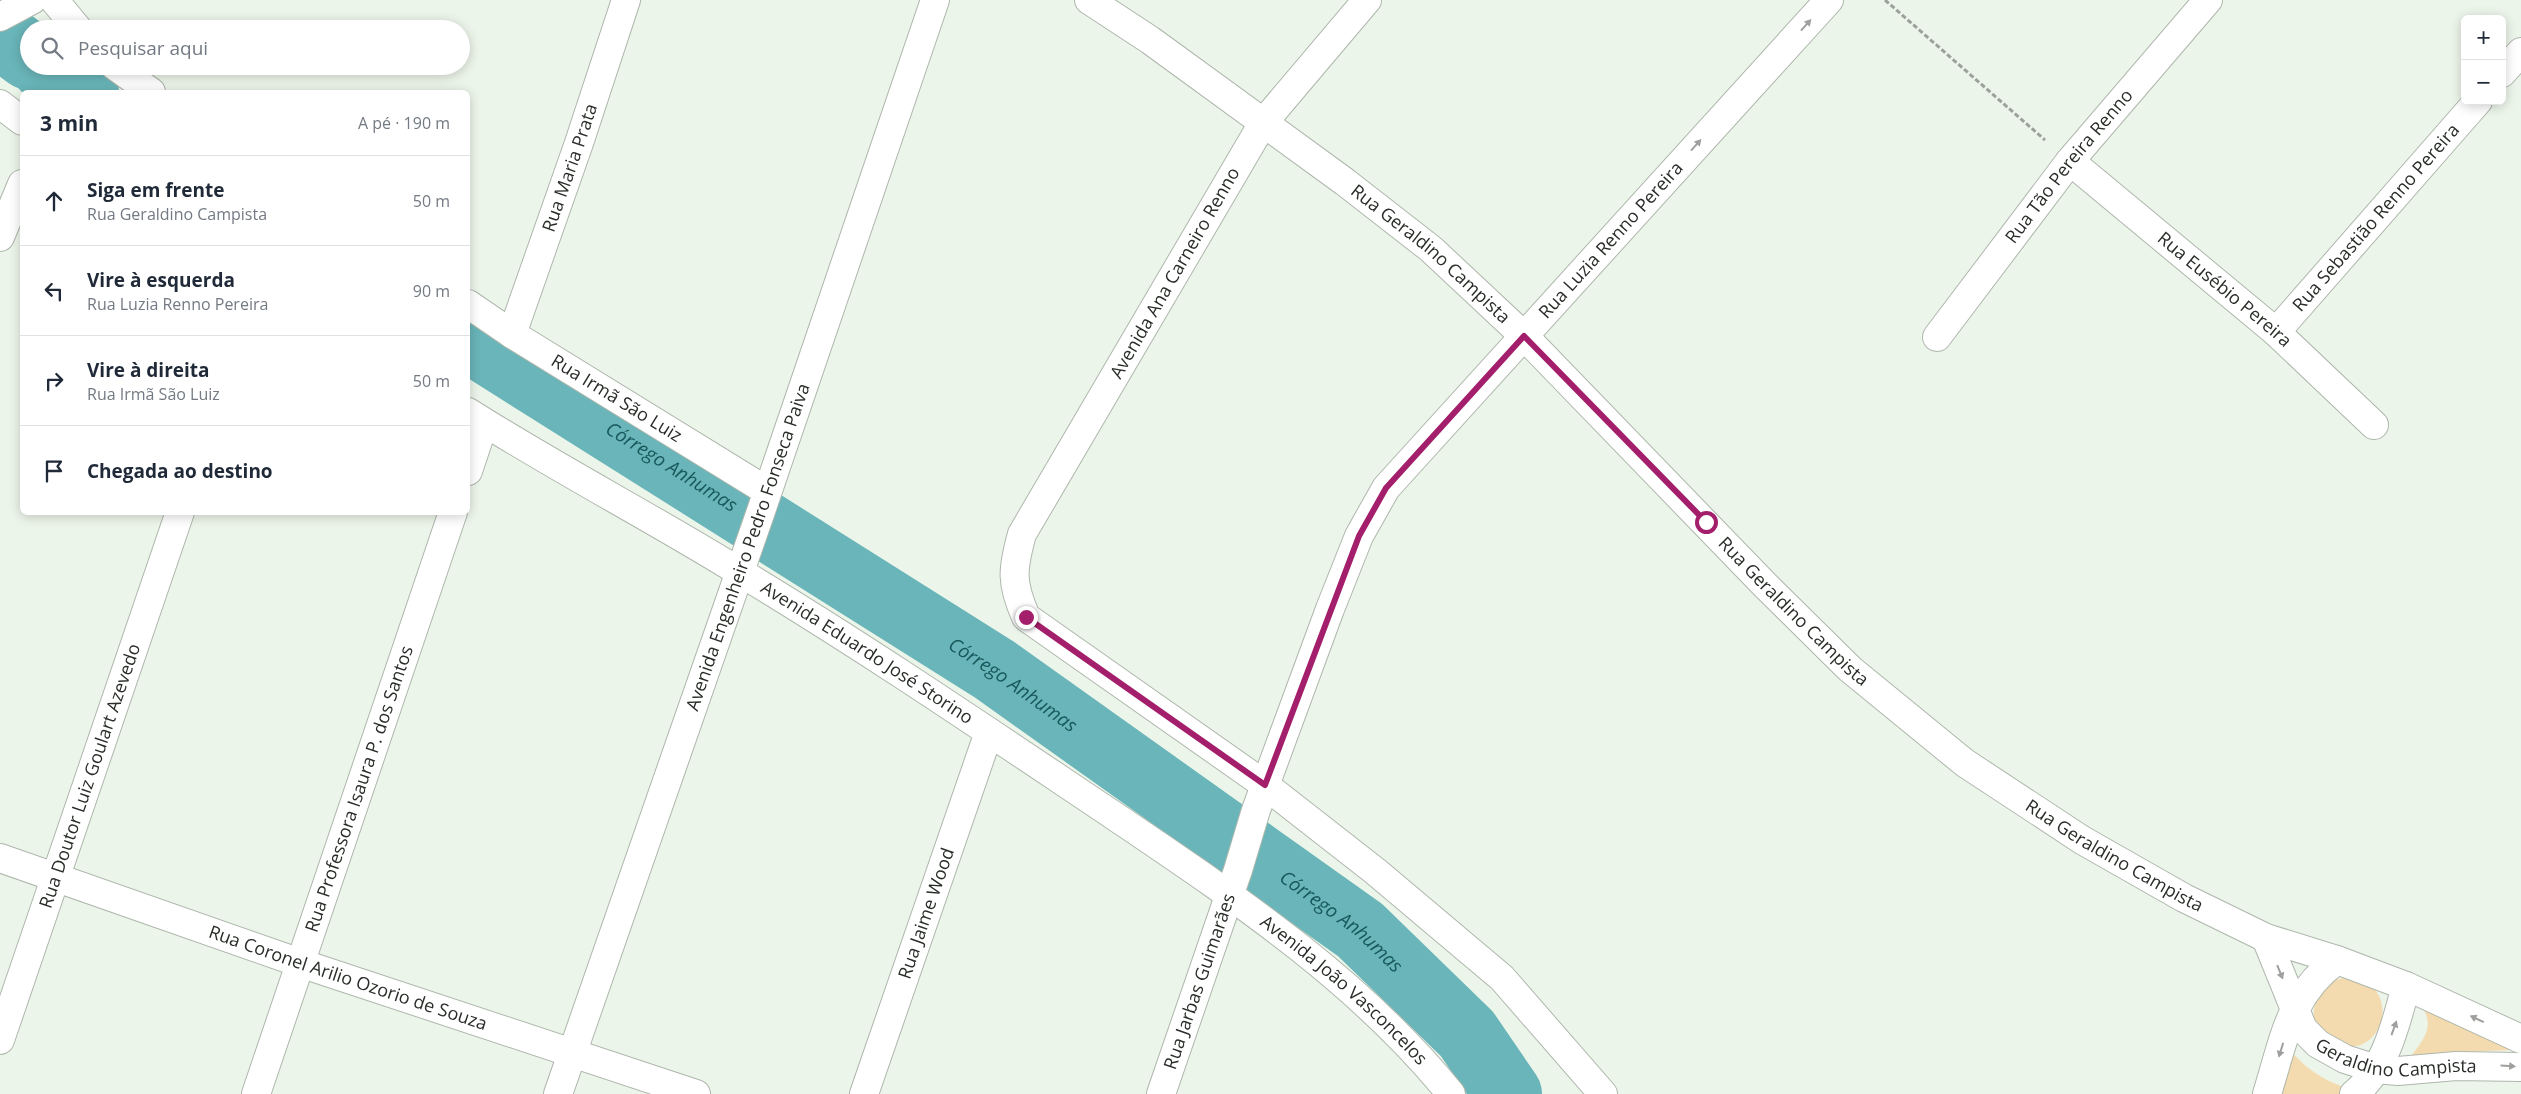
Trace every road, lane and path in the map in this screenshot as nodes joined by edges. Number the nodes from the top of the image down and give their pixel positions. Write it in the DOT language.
graph roads {
  1 [pos="54,0"];
  2 [pos="626,0"];
  3 [pos="935,0"];
  4 [pos="1089,0"];
  5 [pos="1367,0"];
  6 [pos="1828,0"];
  7 [pos="1885,0"];
  8 [pos="2208,0"];
  9 [pos="71,20"];
  10 [pos="2521,52"];
  11 [pos="2506,69"];
  12 [pos="127,75"];
  13 [pos="148,90"];
  14 [pos="0,104"];
  15 [pos="2475,105"];
  16 [pos="20,119"];
  17 [pos="1263,123"];
  18 [pos="2070,161"];
  19 [pos="20,189"];
  20 [pos="0,237"];
  21 [pos="470,305"];
  22 [pos="2276,332"];
  23 [pos="512,334"];
  24 [pos="1524,336"];
  25 [pos="1937,337"];
  26 [pos="476,417"];
  27 [pos="2374,425"];
  28 [pos="470,458"];
  29 [pos="764,502"];
  30 [pos="179,515"];
  31 [pos="453,515"];
  32 [pos="742,564"];
  33 [pos="989,732"];
  34 [pos="1260,797"];
  35 [pos="0,858"];
  36 [pos="56,878"];
  37 [pos="1234,882"];
  38 [pos="2266,938"];
  39 [pos="2338,960"];
  40 [pos="300,962"];
  41 [pos="2406,986"];
  42 [pos="2294,1007"];
  43 [pos="0,1040"];
  44 [pos="2521,1040"];
  45 [pos="572,1053"];
  46 [pos="2521,1067"];
  47 [pos="2376,1069"];
  48 [pos="256,1094"];
  49 [pos="558,1094"];
  50 [pos="696,1094"];
  51 [pos="864,1094"];
  52 [pos="1160,1094"];
  53 [pos="1451,1094"];
  54 [pos="1603,1094"];
  55 [pos="2267,1094"];
  56 [pos="2354,1094"];
  1 -- 9 [label="street"];
  2 -- 23 [label="street, Rua Maria Prata"];
  3 -- 29 [label="street, Avenida Engenheiro Pedro Fonseca Paiva"];
  4 -- 17 [label="street, Rua Geraldino Campista"];
  5 -- 17 [label="street, Avenida Ana Carneiro Renno"];
  24 -- 6 [label="street, Rua Luzia Renno Pereira, one-way"];
  7 -- 18 [label="path"];
  8 -- 18 [label="street, Rua Tão Pereira Renno"];
  10 -- 11 [label="street"];
  12 -- 13 [label="street"];
  14 -- 16 [label="street"];
  15 -- 22 [label="street, Rua Sebastião Renno Pereira"];
  17 -- 24 [label="street, Rua Geraldino Campista"];
  17 -- 34 [label="street, Avenida Ana Carneiro Renno"];
  18 -- 22 [label="street, Rua Eusébio Pereira"];
  18 -- 25 [label="street, Rua Tão Pereira Renno"];
  19 -- 20 [label="street"];
  21 -- 23 [label="street, Rua Irmã São Luiz"];
  22 -- 27 [label="street, Rua Eusébio Pereira"];
  23 -- 29 [label="street, Rua Irmã São Luiz"];
  24 -- 34 [label="street, Rua Luzia Renno Pereira"];
  24 -- 38 [label="street, Rua Geraldino Campista"];
  26 -- 28 [label="street"];
  26 -- 32 [label="street, Avenida Eduardo José Storino"];
  29 -- 32 [label="street, Avenida Engenheiro Pedro Fonseca Paiva"];
  30 -- 36 [label="street, Rua Doutor Luiz Goulart Azevedo"];
  31 -- 40 [label="street, Rua Professora Isaura P. dos Santos"];
  32 -- 33 [label="street, Avenida Eduardo José Storino"];
  32 -- 45 [label="street, Avenida Engenheiro Pedro Fonseca Paiva"];
  33 -- 37 [label="street, Avenida Eduardo José Storino"];
  33 -- 51 [label="street, Rua Jaime Wood"];
  34 -- 37 [label="street, Rua Jarbas Guimarães"];
  34 -- 54 [label="street"];
  35 -- 36 [label="street, Rua Coronel Arilio Ozorio de Souza"];
  36 -- 40 [label="street, Rua Coronel Arilio Ozorio de Souza"];
  36 -- 43 [label="street, Rua Doutor Luiz Goulart Azevedo"];
  37 -- 52 [label="street, Rua Jarbas Guimarães"];
  37 -- 53 [label="street, Avenida João Vasconcelos"];
  38 -- 39 [label="street, Rua Geraldino Campista"];
  38 -- 42 [label="street, one-way"];
  39 -- 41 [label="street, Rua Geraldino Campista"];
  39 -- 42 [label="street"];
  40 -- 45 [label="street, Rua Coronel Arilio Ozorio de Souza"];
  40 -- 48 [label="street, Rua Professora Isaura P. dos Santos"];
  44 -- 41 [label="street, Rua Geraldino Campista, one-way"];
  47 -- 41 [label="street, one-way"];
  42 -- 47 [label="street, Geraldino Campista"];
  42 -- 55 [label="street, one-way"];
  45 -- 49 [label="street, Avenida Engenheiro Pedro Fonseca Paiva"];
  45 -- 50 [label="street, Rua Coronel Arilio Ozorio de Souza"];
  47 -- 46 [label="street, Geraldino Campista, one-way"];
  47 -- 56 [label="street"];
}
